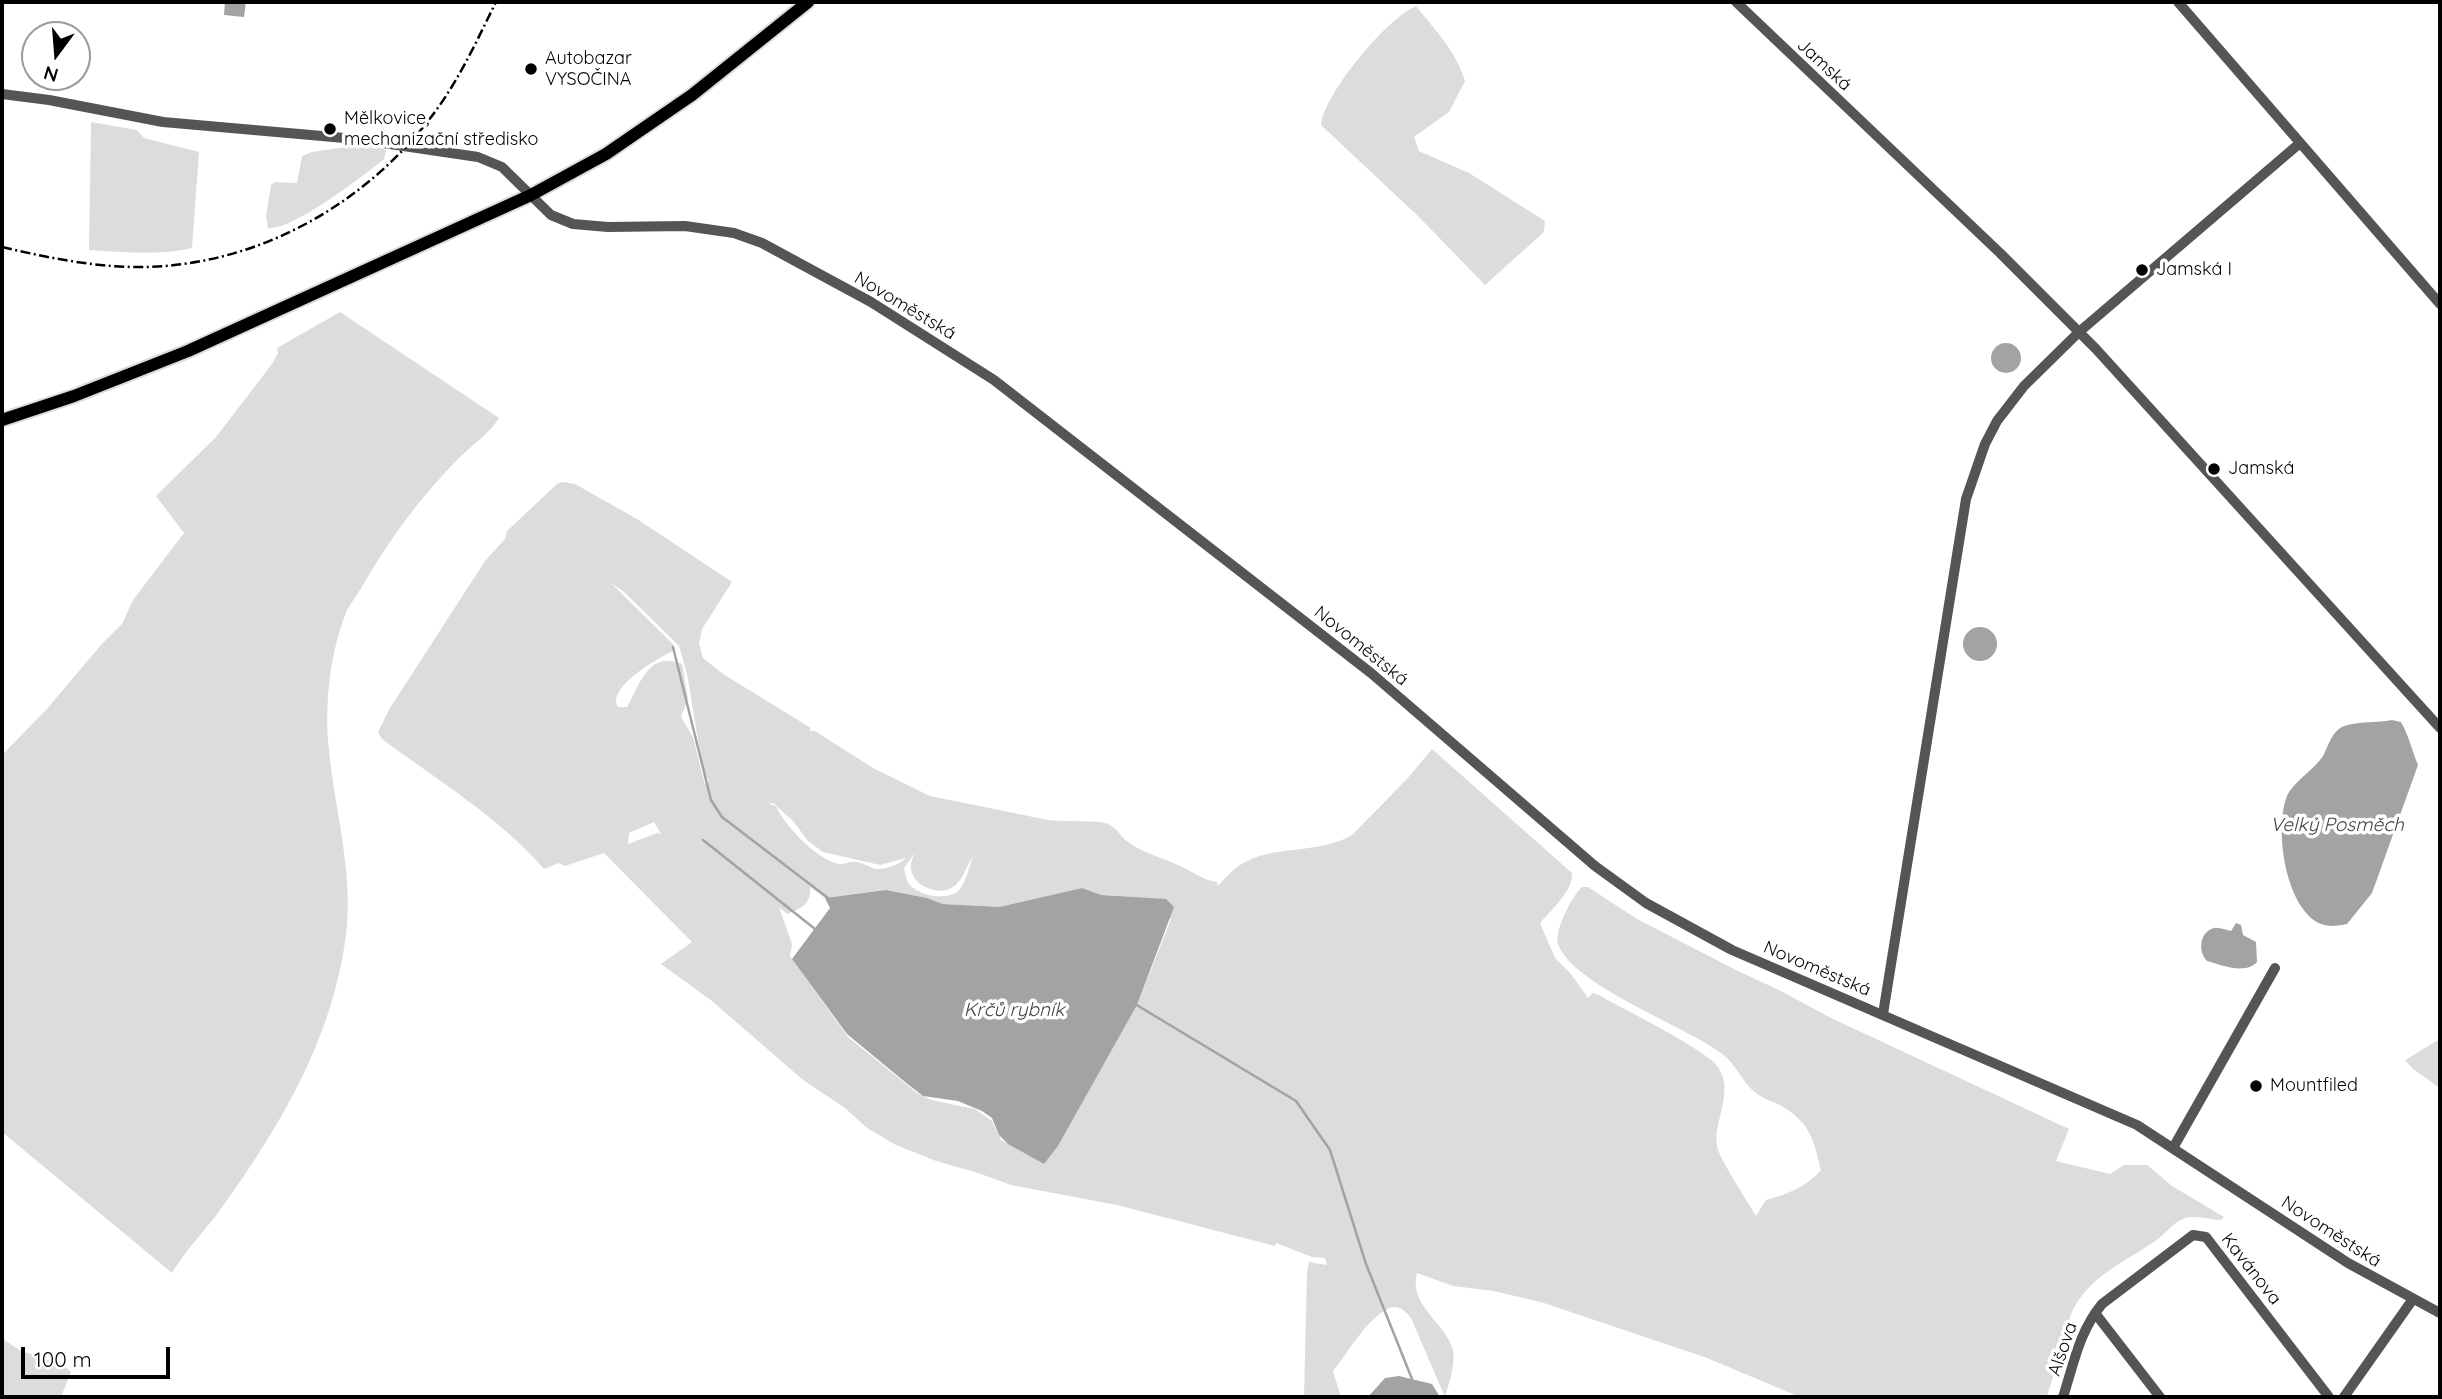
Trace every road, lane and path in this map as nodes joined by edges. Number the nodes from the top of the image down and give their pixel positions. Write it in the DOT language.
graph roads {
  1 [pos="808,2"];
  2 [pos="1736,2"];
  3 [pos="2178,2"];
  4 [pos="2,94"];
  5 [pos="2300,143"];
  6 [pos="531,195"];
  7 [pos="2440,304"];
  8 [pos="2079,332"];
  9 [pos="2,420"];
  10 [pos="2440,728"];
  11 [pos="2275,968"];
  12 [pos="1883,1014"];
  13 [pos="2173,1148"];
  14 [pos="2413,1299"];
  15 [pos="2095,1312"];
  16 [pos="2440,1313"];
  17 [pos="2063,1397"];
  18 [pos="2160,1397"];
  19 [pos="2329,1397"];
  20 [pos="2344,1397"];
  1 -- 6 [label="main road"];
  2 -- 8 [label="street, Jamská"];
  3 -- 5 [label="street"];
  4 -- 6 [label="street, Novoměstská"];
  5 -- 7 [label="street"];
  5 -- 8 [label="street"];
  6 -- 9 [label="main road"];
  6 -- 12 [label="street, Novoměstská"];
  8 -- 10 [label="street, Jamská"];
  8 -- 12 [label="street"];
  11 -- 13 [label="street"];
  12 -- 13 [label="street, Novoměstská"];
  13 -- 14 [label="street, Novoměstská"];
  14 -- 16 [label="street, Novoměstská"];
  14 -- 20 [label="street"];
  15 -- 17 [label="street, Alšova"];
  15 -- 18 [label="street"];
  15 -- 19 [label="street, Kavánova"];
}
